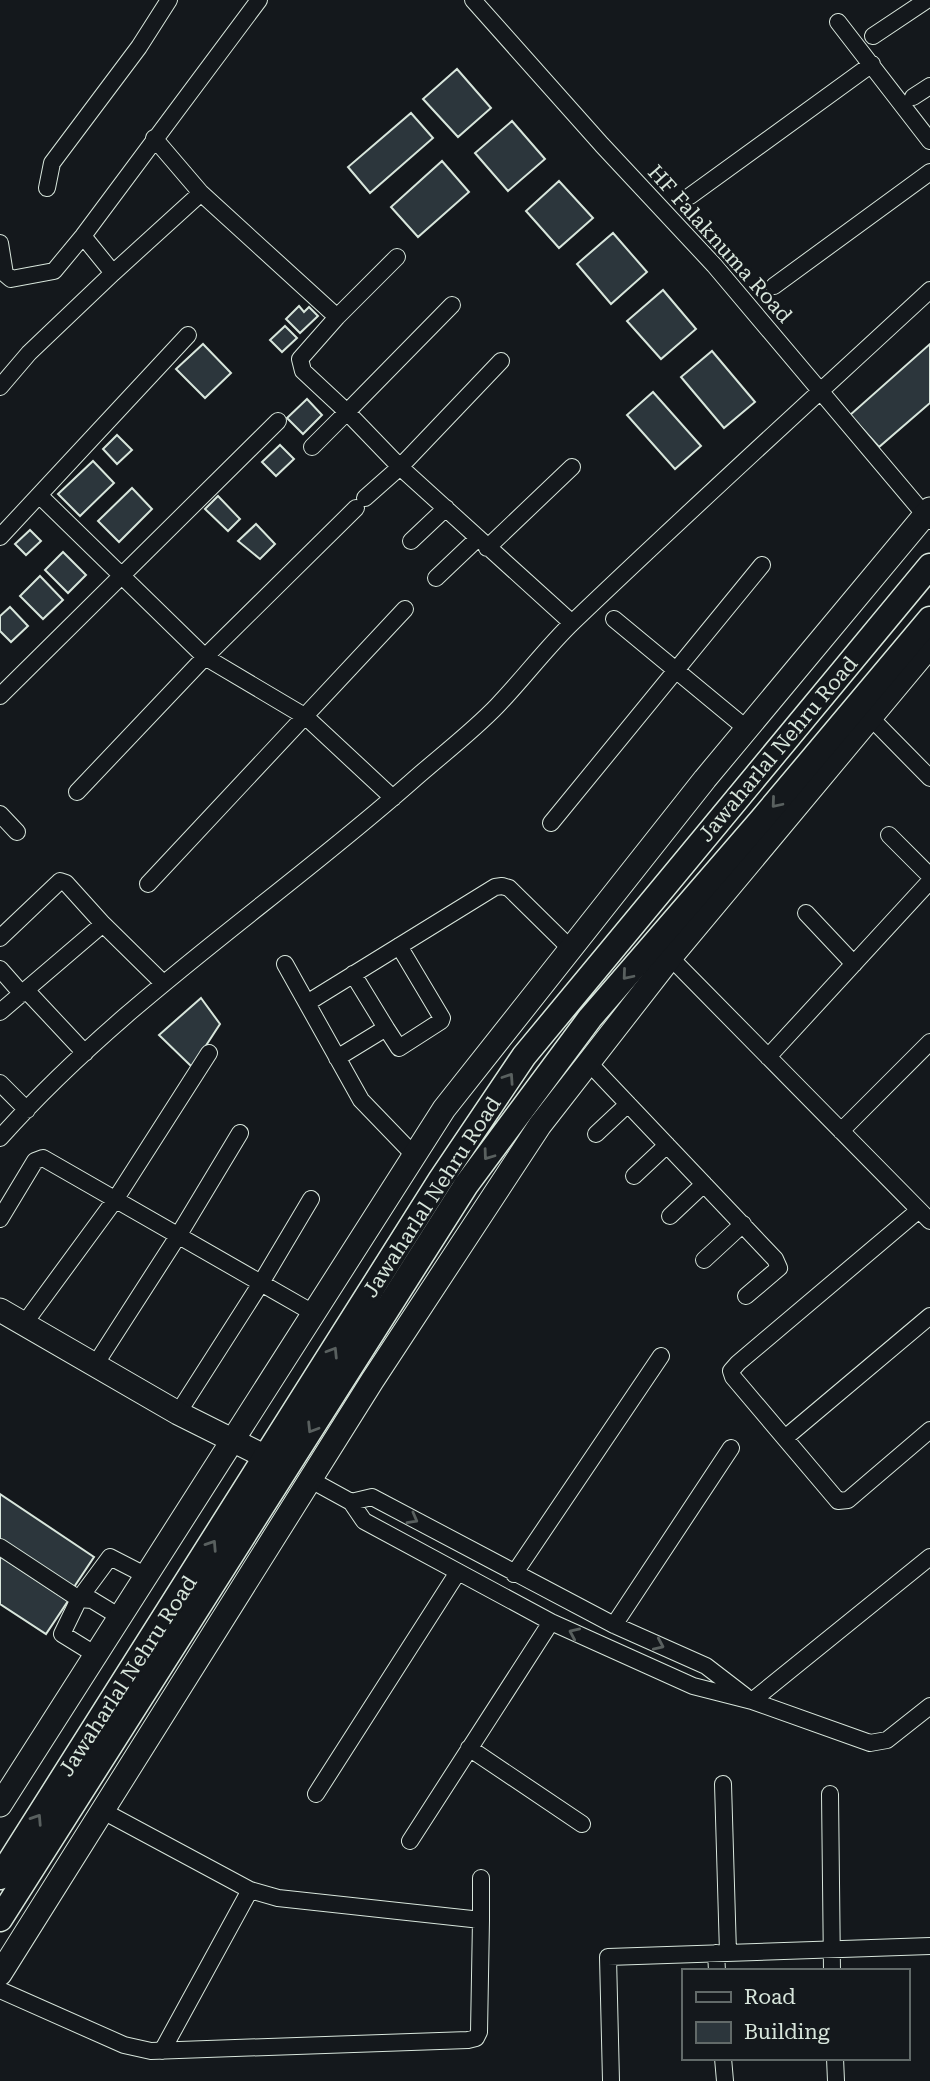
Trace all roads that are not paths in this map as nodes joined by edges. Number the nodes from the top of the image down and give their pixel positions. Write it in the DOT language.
graph roads {
  1 [pos="169,0"];
  2 [pos="259,0"];
  3 [pos="473,0"];
  4 [pos="927,0"];
  5 [pos="838,22"];
  6 [pos="873,36"];
  7 [pos="872,64"];
  8 [pos="930,86"];
  9 [pos="913,97"];
  10 [pos="154,138"];
  11 [pos="930,141"];
  12 [pos="930,172"];
  13 [pos="47,188"];
  14 [pos="201,193"];
  15 [pos="690,196"];
  16 [pos="83,236"];
  17 [pos="0,243"];
  18 [pos="397,257"];
  19 [pos="113,273"];
  20 [pos="774,286"];
  21 [pos="930,290"];
  22 [pos="452,304"];
  23 [pos="337,317"];
  24 [pos="188,335"];
  25 [pos="501,361"];
  26 [pos="0,387"];
  27 [pos="820,392"];
  28 [pos="346,412"];
  29 [pos="278,421"];
  30 [pos="312,447"];
  31 [pos="400,467"];
  32 [pos="572,467"];
  33 [pos="39,495"];
  34 [pos="446,509"];
  35 [pos="928,515"];
  36 [pos="0,537"];
  37 [pos="411,541"];
  38 [pos="482,544"];
  39 [pos="762,565"];
  40 [pos="930,566"];
  41 [pos="123,576"];
  42 [pos="436,578"];
  43 [pos="405,609"];
  44 [pos="614,619"];
  45 [pos="930,619"];
  46 [pos="572,623"];
  47 [pos="930,646"];
  48 [pos="205,657"];
  49 [pos="675,671"];
  50 [pos="0,696"];
  51 [pos="306,717"];
  52 [pos="870,718"];
  53 [pos="747,729"];
  54 [pos="930,778"];
  55 [pos="77,792"];
  56 [pos="393,798"];
  57 [pos="0,814"];
  58 [pos="551,823"];
  59 [pos="17,832"];
  60 [pos="889,835"];
  61 [pos="930,879"];
  62 [pos="148,884"];
  63 [pos="806,913"];
  64 [pos="103,924"];
  65 [pos="0,938"];
  66 [pos="399,946"];
  67 [pos="571,948"];
  68 [pos="662,950"];
  69 [pos="285,964"];
  70 [pos="854,964"];
  71 [pos="0,969"];
  72 [pos="353,974"];
  73 [pos="163,983"];
  74 [pos="24,992"];
  75 [pos="307,1003"];
  76 [pos="0,1012"];
  77 [pos="386,1028"];
  78 [pos="930,1042"];
  79 [pos="85,1053"];
  80 [pos="209,1053"];
  81 [pos="768,1057"];
  82 [pos="337,1058"];
  83 [pos="589,1063"];
  84 [pos="0,1083"];
  85 [pos="628,1104"];
  86 [pos="27,1110"];
  87 [pos="841,1131"];
  88 [pos="240,1133"];
  89 [pos="596,1134"];
  90 [pos="0,1138"];
  91 [pos="667,1145"];
  92 [pos="415,1156"];
  93 [pos="634,1176"];
  94 [pos="704,1184"];
  95 [pos="311,1199"];
  96 [pos="115,1200"];
  97 [pos="670,1216"];
  98 [pos="925,1216"];
  99 [pos="0,1219"];
  100 [pos="743,1224"];
  101 [pos="178,1236"];
  102 [pos="704,1260"];
  103 [pos="261,1283"];
  104 [pos="747,1296"];
  105 [pos="0,1310"];
  106 [pos="315,1314"];
  107 [pos="930,1316"];
  108 [pos="24,1324"];
  109 [pos="661,1356"];
  110 [pos="95,1364"];
  111 [pos="178,1413"];
  112 [pos="930,1430"];
  113 [pos="785,1438"];
  114 [pos="235,1440"];
  115 [pos="732,1448"];
  116 [pos="277,1462"];
  117 [pos="311,1480"];
  118 [pos="351,1503"];
  119 [pos="0,1547"];
  120 [pos="930,1557"];
  121 [pos="458,1572"];
  122 [pos="514,1574"];
  123 [pos="147,1576"];
  124 [pos="79,1599"];
  125 [pos="120,1617"];
  126 [pos="551,1622"];
  127 [pos="614,1625"];
  128 [pos="96,1655"];
  129 [pos="752,1701"];
  130 [pos="930,1706"];
  131 [pos="469,1748"];
  132 [pos="723,1784"];
  133 [pos="316,1794"];
  134 [pos="830,1794"];
  135 [pos="0,1805"];
  136 [pos="103,1811"];
  137 [pos="582,1824"];
  138 [pos="410,1841"];
  139 [pos="0,1877"];
  140 [pos="481,1878"];
  141 [pos="250,1890"];
  142 [pos="0,1919"];
  143 [pos="481,1920"];
  144 [pos="930,1946"];
  145 [pos="832,1949"];
  146 [pos="722,1953"];
  147 [pos="718,1969"];
  148 [pos="832,1969"];
  149 [pos="0,1974"];
  150 [pos="0,1990"];
  151 [pos="162,2051"];
  152 [pos="723,2060"];
  153 [pos="835,2060"];
  154 [pos="611,2081"];
  155 [pos="724,2081"];
  156 [pos="836,2081"];
  1 -- 13 [label="street"];
  2 -- 10 [label="street"];
  3 -- 27 [label="street, HF Falaknuma Road"];
  4 -- 6 [label="street"];
  5 -- 7 [label="street"];
  7 -- 11 [label="street"];
  7 -- 15 [label="street"];
  8 -- 9 [label="street"];
  10 -- 14 [label="street"];
  10 -- 16 [label="street"];
  12 -- 20 [label="street"];
  14 -- 19 [label="street"];
  14 -- 23 [label="street"];
  16 -- 17 [label="street"];
  16 -- 19 [label="street"];
  18 -- 23 [label="street"];
  19 -- 26 [label="street"];
  21 -- 27 [label="street"];
  22 -- 28 [label="street"];
  23 -- 28 [label="street"];
  24 -- 33 [label="street"];
  25 -- 31 [label="street"];
  27 -- 35 [label="street, HF Falaknuma Road"];
  27 -- 46 [label="street"];
  28 -- 30 [label="street"];
  28 -- 31 [label="street"];
  29 -- 41 [label="street"];
  31 -- 34 [label="street"];
  31 -- 48 [label="street"];
  32 -- 38 [label="street"];
  33 -- 36 [label="street"];
  33 -- 41 [label="street"];
  34 -- 37 [label="street"];
  34 -- 38 [label="street"];
  35 -- 53 [label="street"];
  38 -- 42 [label="street"];
  38 -- 46 [label="street"];
  39 -- 49 [label="street"];
  116 -- 40 [label="main road, Jawaharlal Nehru Road, one-way"];
  41 -- 48 [label="street"];
  41 -- 50 [label="street"];
  43 -- 51 [label="street"];
  44 -- 49 [label="street"];
  45 -- 68 [label="main road, Jawaharlal Nehru Road, one-way"];
  46 -- 56 [label="street"];
  47 -- 52 [label="street"];
  48 -- 51 [label="street"];
  48 -- 55 [label="street"];
  49 -- 53 [label="street"];
  49 -- 58 [label="street"];
  51 -- 56 [label="street"];
  51 -- 62 [label="street"];
  52 -- 54 [label="street"];
  52 -- 68 [label="street"];
  53 -- 67 [label="street"];
  56 -- 73 [label="street"];
  57 -- 59 [label="street"];
  60 -- 61 [label="street"];
  61 -- 70 [label="street"];
  63 -- 70 [label="street"];
  64 -- 65 [label="street"];
  64 -- 73 [label="street"];
  64 -- 74 [label="street"];
  66 -- 67 [label="street"];
  66 -- 72 [label="street"];
  66 -- 77 [label="street"];
  67 -- 92 [label="street"];
  68 -- 81 [label="street"];
  68 -- 83 [label="street"];
  68 -- 116 [label="main road, Jawaharlal Nehru Road, one-way"];
  69 -- 75 [label="street"];
  70 -- 81 [label="street"];
  71 -- 74 [label="street"];
  72 -- 75 [label="street"];
  72 -- 77 [label="street"];
  73 -- 79 [label="street"];
  74 -- 76 [label="street"];
  74 -- 79 [label="street"];
  75 -- 82 [label="street"];
  77 -- 82 [label="street"];
  78 -- 87 [label="street"];
  79 -- 86 [label="street"];
  80 -- 96 [label="street"];
  81 -- 87 [label="street"];
  82 -- 92 [label="street"];
  83 -- 85 [label="street"];
  83 -- 117 [label="street"];
  84 -- 86 [label="street"];
  85 -- 89 [label="street"];
  85 -- 91 [label="street"];
  86 -- 90 [label="street"];
  87 -- 98 [label="street"];
  88 -- 101 [label="street"];
  91 -- 93 [label="street"];
  91 -- 94 [label="street"];
  92 -- 106 [label="street"];
  94 -- 97 [label="street"];
  94 -- 100 [label="street"];
  95 -- 103 [label="street"];
  96 -- 99 [label="street"];
  96 -- 101 [label="street"];
  96 -- 108 [label="street"];
  98 -- 113 [label="street"];
  100 -- 102 [label="street"];
  100 -- 104 [label="street"];
  101 -- 103 [label="street"];
  101 -- 110 [label="street"];
  103 -- 106 [label="street"];
  103 -- 111 [label="street"];
  105 -- 108 [label="street"];
  106 -- 114 [label="street"];
  107 -- 113 [label="street"];
  108 -- 110 [label="street"];
  109 -- 122 [label="street"];
  110 -- 111 [label="street"];
  111 -- 114 [label="street"];
  112 -- 113 [label="street"];
  114 -- 116 [label="street"];
  114 -- 123 [label="street"];
  115 -- 127 [label="street"];
  116 -- 117 [label="street"];
  139 -- 116 [label="main road, Jawaharlal Nehru Road, one-way"];
  116 -- 142 [label="main road, Jawaharlal Nehru Road"];
  117 -- 118 [label="street"];
  117 -- 136 [label="street"];
  118 -- 121 [label="street"];
  118 -- 122 [label="street, one-way"];
  119 -- 124 [label="street"];
  120 -- 129 [label="street"];
  121 -- 126 [label="street"];
  121 -- 133 [label="street"];
  122 -- 127 [label="street"];
  123 -- 124 [label="street"];
  123 -- 125 [label="street"];
  124 -- 125 [label="street"];
  124 -- 128 [label="street"];
  125 -- 128 [label="street"];
  129 -- 126 [label="street, one-way"];
  126 -- 131 [label="street"];
  127 -- 129 [label="street, one-way"];
  128 -- 135 [label="street"];
  129 -- 130 [label="street"];
  131 -- 137 [label="street"];
  131 -- 138 [label="street"];
  132 -- 146 [label="street"];
  134 -- 145 [label="street"];
  136 -- 141 [label="street"];
  136 -- 149 [label="street"];
  140 -- 143 [label="street"];
  141 -- 143 [label="street"];
  141 -- 151 [label="street"];
  143 -- 151 [label="street"];
  144 -- 145 [label="street"];
  145 -- 146 [label="street"];
  145 -- 148 [label="street"];
  146 -- 147 [label="street"];
  146 -- 154 [label="street"];
  150 -- 151 [label="street"];
  152 -- 155 [label="street"];
  153 -- 156 [label="street"];
}
